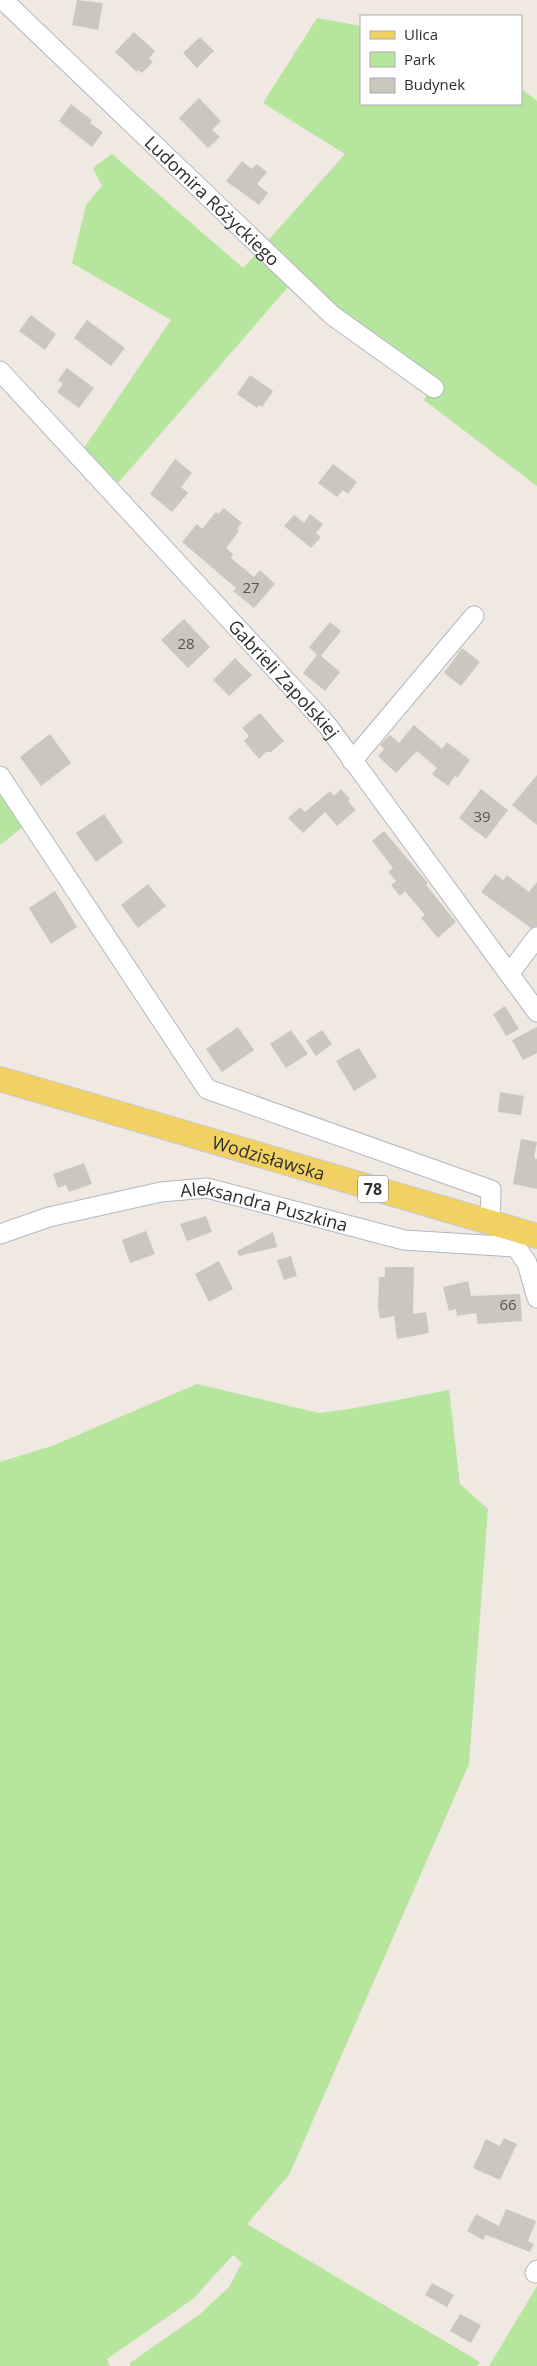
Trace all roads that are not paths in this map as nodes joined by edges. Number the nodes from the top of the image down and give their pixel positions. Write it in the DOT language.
graph roads {
  1 [pos="3,0"];
  2 [pos="0,371"];
  3 [pos="434,388"];
  4 [pos="474,616"];
  5 [pos="352,761"];
  6 [pos="0,776"];
  7 [pos="537,937"];
  8 [pos="509,974"];
  9 [pos="537,1012"];
  10 [pos="0,1080"];
  11 [pos="490,1223"];
  12 [pos="0,1234"];
  13 [pos="525,1238"];
  14 [pos="537,1298"];
  1 -- 3 [label="street, Ludomira Różyckiego"];
  2 -- 5 [label="street, Gabrieli Zapolskiej"];
  4 -- 5 [label="street"];
  5 -- 8 [label="street, Gabrieli Zapolskiej"];
  6 -- 11 [label="street"];
  7 -- 8 [label="street"];
  8 -- 9 [label="street, Gabrieli Zapolskiej"];
  10 -- 11 [label="main road, Wodzisławska / 78"];
  11 -- 13 [label="main road, Wodzisławska / 78"];
  12 -- 13 [label="street, Aleksandra Puszkina"];
  13 -- 14 [label="street"];
}
